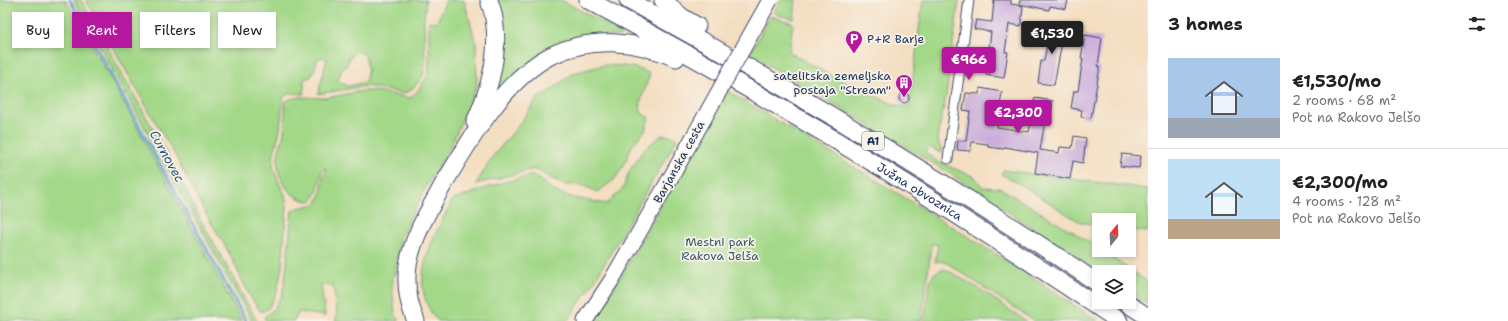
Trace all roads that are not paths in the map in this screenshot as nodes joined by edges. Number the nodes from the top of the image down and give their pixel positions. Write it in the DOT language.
graph roads {
  1 [pos="489,0"];
  2 [pos="588,0"];
  3 [pos="628,0"];
  4 [pos="663,0"];
  5 [pos="770,0"];
  6 [pos="969,0"];
  7 [pos="743,64"];
  8 [pos="744,86"];
  9 [pos="464,149"];
  10 [pos="948,159"];
  11 [pos="1092,280"];
  12 [pos="1136,309"];
  13 [pos="1148,317"];
  14 [pos="416,321"];
  15 [pos="585,321"];
  16 [pos="1119,321"];
  1 -- 9 [label="highway"];
  2 -- 8 [label="highway, Južna obvoznica / A1"];
  3 -- 7 [label="highway, Južna obvoznica / A1"];
  4 -- 7 [label="highway"];
  5 -- 15 [label="main road, Barjanska cesta, bridge"];
  6 -- 10 [label="street"];
  7 -- 11 [label="highway, Južna obvoznica / A1"];
  8 -- 9 [label="highway"];
  8 -- 16 [label="highway, Južna obvoznica / A1"];
  9 -- 14 [label="highway"];
  12 -- 13 [label="highway"];
}
